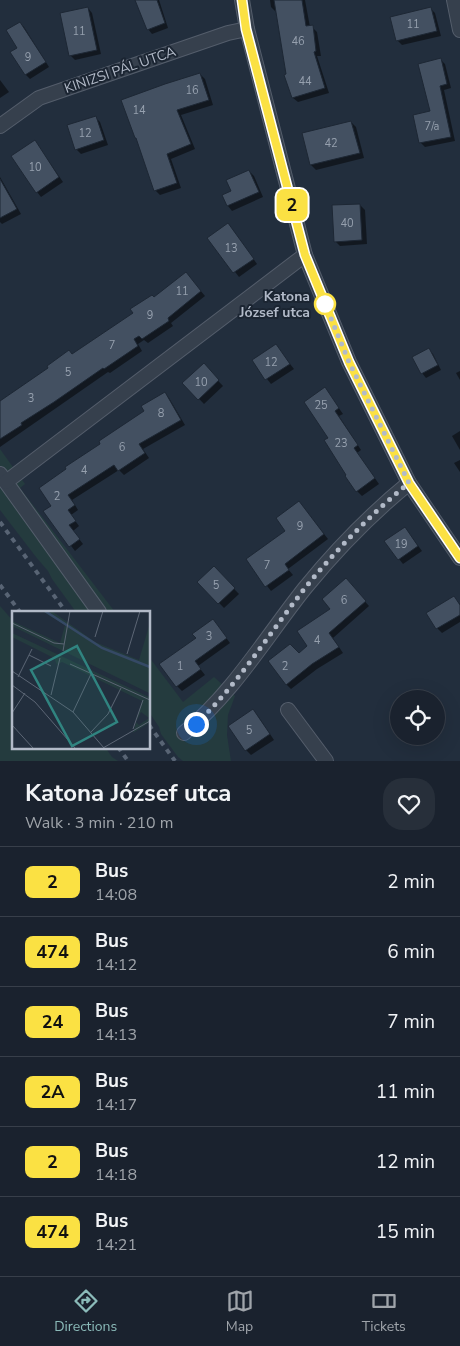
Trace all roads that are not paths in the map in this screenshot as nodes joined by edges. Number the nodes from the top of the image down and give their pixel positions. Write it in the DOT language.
graph roads {
  1 [pos="242,0"];
  2 [pos="454,0"];
  3 [pos="246,29"];
  4 [pos="460,30"];
  5 [pos="0,126"];
  6 [pos="305,255"];
  7 [pos="3,478"];
  8 [pos="409,483"];
  9 [pos="460,558"];
  10 [pos="98,611"];
  11 [pos="288,710"];
  12 [pos="184,733"];
  13 [pos="326,761"];
  1 -- 3 [label="street"];
  2 -- 4 [label="street"];
  3 -- 5 [label="street, KINIZSI PÁL UTCA"];
  3 -- 6 [label="street"];
  6 -- 7 [label="street"];
  6 -- 8 [label="street"];
  7 -- 10 [label="street"];
  8 -- 9 [label="street"];
  8 -- 12 [label="street"];
  11 -- 13 [label="street"];
}
